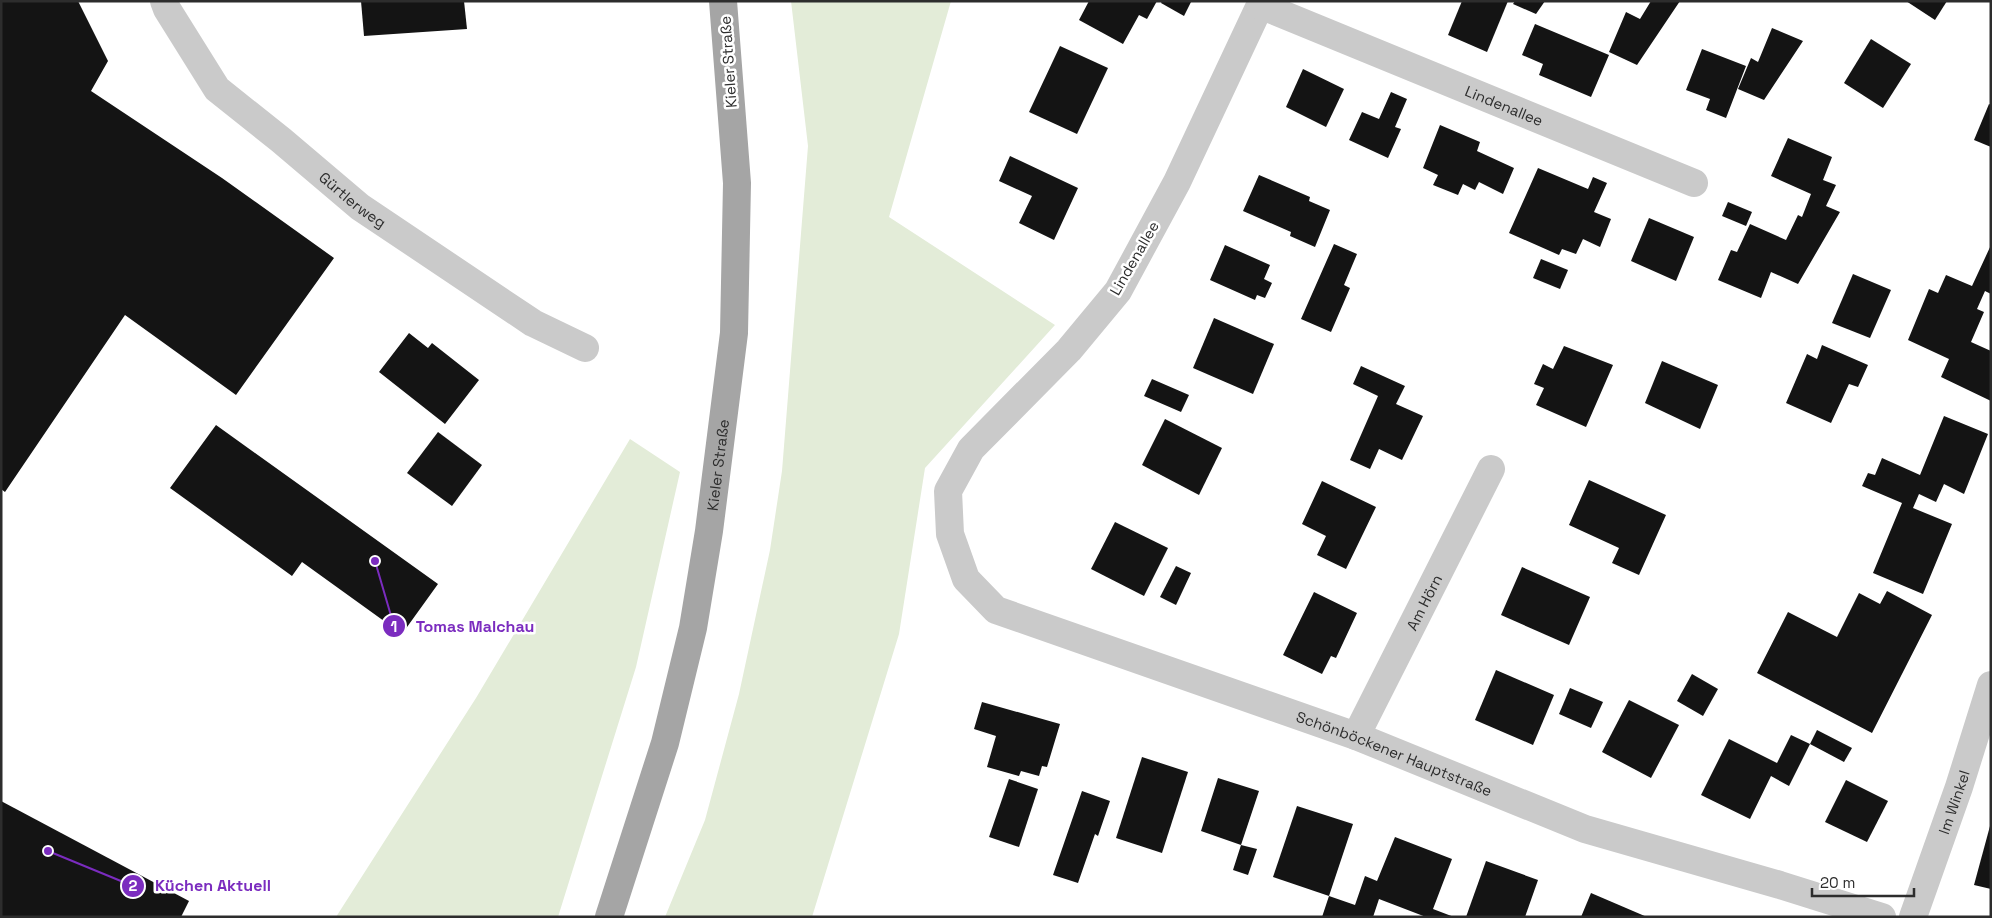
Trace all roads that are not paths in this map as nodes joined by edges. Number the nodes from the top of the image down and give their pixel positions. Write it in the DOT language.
graph roads {
  1 [pos="164,1"];
  2 [pos="717,1"];
  3 [pos="723,1"];
  4 [pos="1261,3"];
  5 [pos="726,29"];
  6 [pos="1694,183"];
  7 [pos="585,348"];
  8 [pos="1491,469"];
  9 [pos="950,534"];
  10 [pos="1991,685"];
  11 [pos="1356,736"];
  12 [pos="609,917"];
  13 [pos="1882,917"];
  14 [pos="1913,917"];
  1 -- 7 [label="street, Gürtlerweg"];
  2 -- 5 [label="street"];
  3 -- 5 [label="main road, Kieler Straße"];
  4 -- 6 [label="street, Lindenallee"];
  4 -- 9 [label="street, Lindenallee"];
  5 -- 12 [label="main road, Kieler Straße"];
  8 -- 11 [label="street, Am Hörn"];
  9 -- 11 [label="street, Schönböckener Hauptstraße"];
  10 -- 14 [label="street, Im Winkel"];
  11 -- 13 [label="street, Schönböckener Hauptstraße"];
}
